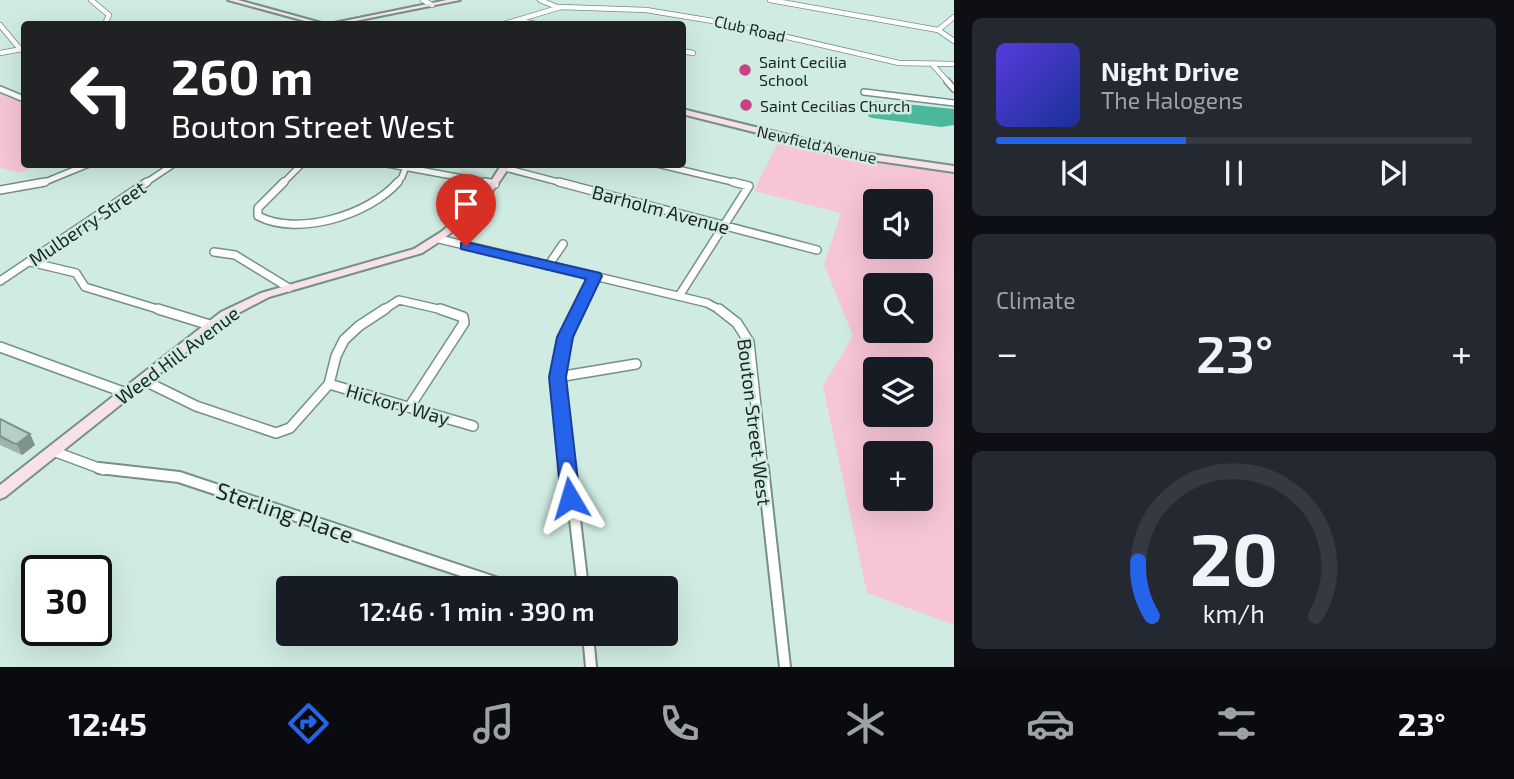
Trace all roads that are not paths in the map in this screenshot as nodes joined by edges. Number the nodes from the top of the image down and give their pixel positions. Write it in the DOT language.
graph roads {
  1 [pos="91,0"];
  2 [pos="231,0"];
  3 [pos="423,0"];
  4 [pos="457,0"];
  5 [pos="540,0"];
  6 [pos="770,0"];
  7 [pos="432,5"];
  8 [pos="557,7"];
  9 [pos="954,17"];
  10 [pos="520,20"];
  11 [pos="106,21"];
  12 [pos="311,21"];
  13 [pos="348,21"];
  14 [pos="516,21"];
  15 [pos="524,21"];
  16 [pos="0,25"];
  17 [pos="938,30"];
  18 [pos="954,41"];
  19 [pos="21,47"];
  20 [pos="21,48"];
  21 [pos="686,52"];
  22 [pos="0,53"];
  23 [pos="693,53"];
  24 [pos="954,64"];
  25 [pos="933,65"];
  26 [pos="0,89"];
  27 [pos="954,89"];
  28 [pos="864,92"];
  29 [pos="21,98"];
  30 [pos="954,103"];
  31 [pos="686,112"];
  32 [pos="79,168"];
  33 [pos="168,168"];
  34 [pos="298,168"];
  35 [pos="407,168"];
  36 [pos="417,168"];
  37 [pos="505,168"];
  38 [pos="513,168"];
  39 [pos="674,168"];
  40 [pos="954,169"];
  41 [pos="495,184"];
  42 [pos="0,190"];
  43 [pos="722,226"];
  44 [pos="439,239"];
  45 [pos="563,244"];
  46 [pos="817,250"];
  47 [pos="214,252"];
  48 [pos="30,262"];
  49 [pos="548,266"];
  50 [pos="595,276"];
  51 [pos="0,281"];
  52 [pos="289,288"];
  53 [pos="679,296"];
  54 [pos="210,325"];
  55 [pos="0,347"];
  56 [pos="636,365"];
  57 [pos="558,377"];
  58 [pos="143,380"];
  59 [pos="329,384"];
  60 [pos="127,393"];
  61 [pos="410,406"];
  62 [pos="473,426"];
  63 [pos="53,451"];
  64 [pos="0,493"];
  65 [pos="478,576"];
  66 [pos="581,576"];
  67 [pos="589,646"];
  68 [pos="591,667"];
  69 [pos="785,667"];
  1 -- 11 [label="street"];
  2 -- 12 [label="main road"];
  3 -- 7 [label="street"];
  4 -- 7 [label="main road"];
  5 -- 8 [label="street"];
  6 -- 17 [label="street"];
  7 -- 13 [label="main road"];
  8 -- 10 [label="street, Club Road"];
  8 -- 25 [label="street, Club Road"];
  9 -- 17 [label="street"];
  10 -- 14 [label="street, Club Road"];
  10 -- 15 [label="street"];
  16 -- 19 [label="street"];
  17 -- 18 [label="street"];
  20 -- 22 [label="street"];
  21 -- 23 [label="street"];
  24 -- 25 [label="street, Club Road"];
  25 -- 27 [label="street"];
  26 -- 29 [label="street"];
  28 -- 30 [label="street"];
  31 -- 40 [label="main road, Newfield Avenue"];
  32 -- 42 [label="street"];
  33 -- 48 [label="street, Mulberry Street"];
  34 -- 35 [label="street"];
  36 -- 41 [label="street"];
  37 -- 41 [label="main road, Weed Hill Avenue"];
  38 -- 43 [label="street, Barholm Avenue"];
  39 -- 43 [label="street"];
  41 -- 44 [label="main road, Weed Hill Avenue"];
  43 -- 46 [label="street, Barholm Avenue"];
  43 -- 53 [label="street"];
  44 -- 49 [label="street, Bouton Street West"];
  44 -- 52 [label="main road, Weed Hill Avenue"];
  45 -- 49 [label="street"];
  47 -- 52 [label="street"];
  48 -- 51 [label="street, Mulberry Street"];
  48 -- 54 [label="street"];
  49 -- 50 [label="street, Bouton Street West"];
  50 -- 53 [label="street, Bouton Street West"];
  50 -- 57 [label="street"];
  52 -- 54 [label="main road, Weed Hill Avenue"];
  53 -- 69 [label="street, Bouton Street West"];
  54 -- 58 [label="main road, Weed Hill Avenue"];
  55 -- 60 [label="street"];
  56 -- 57 [label="street"];
  57 -- 66 [label="street"];
  58 -- 59 [label="street, Hickory Way"];
  58 -- 60 [label="main road, Weed Hill Avenue"];
  59 -- 61 [label="street, Hickory Way"];
  59 -- 61 [label="street"];
  60 -- 63 [label="main road, Weed Hill Avenue"];
  61 -- 62 [label="street, Hickory Way"];
  63 -- 64 [label="main road, Weed Hill Avenue"];
  63 -- 65 [label="street, Sterling Place"];
  67 -- 68 [label="street"];
}
